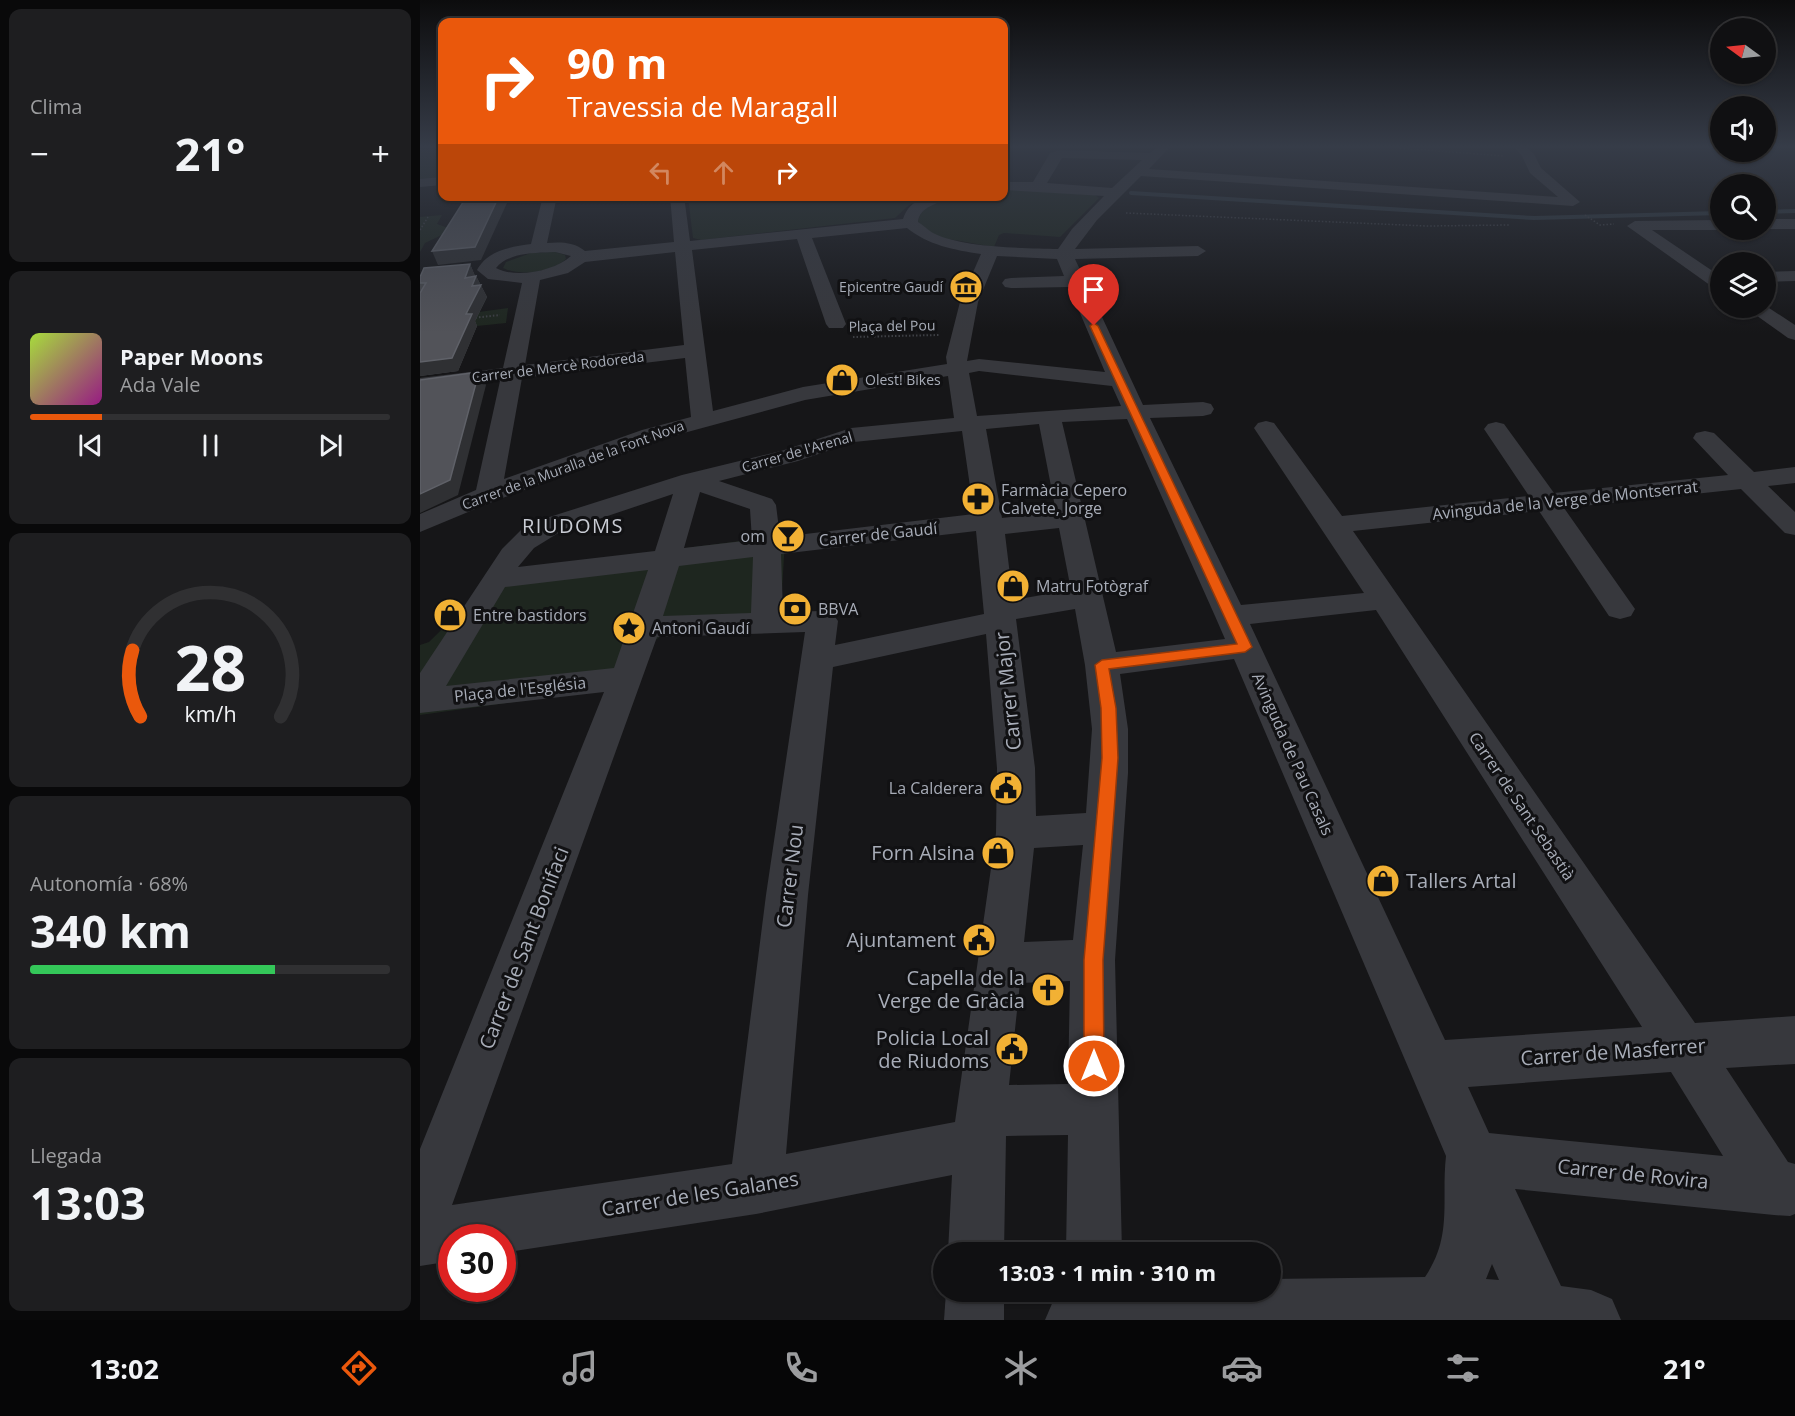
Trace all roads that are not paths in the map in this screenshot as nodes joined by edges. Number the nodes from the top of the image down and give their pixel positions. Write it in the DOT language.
graph roads {
  1 [pos="547,210"];
  2 [pos="679,210"];
  3 [pos="917,210"];
  4 [pos="1101,210"];
  5 [pos="910,223"];
  6 [pos="1776,224"];
  7 [pos="1795,224"];
  8 [pos="1710,225"];
  9 [pos="803,234"];
  10 [pos="683,246"];
  11 [pos="538,248"];
  12 [pos="991,250"];
  13 [pos="1198,251"];
  14 [pos="1064,254"];
  15 [pos="580,257"];
  16 [pos="487,267"];
  17 [pos="464,269"];
  18 [pos="1710,275"];
  19 [pos="532,276"];
  20 [pos="1795,276"];
  21 [pos="1776,277"];
  22 [pos="1075,281"];
  23 [pos="1011,283"];
  24 [pos="1770,318"];
  25 [pos="836,324"];
  26 [pos="1795,334"];
  27 [pos="696,350"];
  28 [pos="957,367"];
  29 [pos="513,373"];
  30 [pos="420,385"];
  31 [pos="1127,395"];
  32 [pos="1203,410"];
  33 [pos="1049,416"];
  34 [pos="703,420"];
  35 [pos="967,423"];
  36 [pos="1266,428"];
  37 [pos="1496,429"];
  38 [pos="1705,438"];
  39 [pos="1795,475"];
  40 [pos="691,480"];
  41 [pos="1748,481"];
  42 [pos="488,494"];
  43 [pos="1547,502"];
  44 [pos="1071,518"];
  45 [pos="420,524"];
  46 [pos="989,525"];
  47 [pos="1335,525"];
  48 [pos="1795,527"];
  49 [pos="767,548"];
  50 [pos="667,558"];
  51 [pos="495,579"];
  52 [pos="1087,597"];
  53 [pos="1385,600"];
  54 [pos="1620,609"];
  55 [pos="1000,616"];
  56 [pos="767,623"];
  57 [pos="645,627"];
  58 [pos="1238,632"];
  59 [pos="435,651"];
  60 [pos="818,659"];
  61 [pos="1102,665"];
  62 [pos="627,678"];
  63 [pos="420,701"];
  64 [pos="1104,828"];
  65 [pos="1016,833"];
  66 [pos="1093,960"];
  67 [pos="999,963"];
  68 [pos="1795,1040"];
  69 [pos="1683,1047"];
  70 [pos="1432,1065"];
  71 [pos="1094,1109"];
  72 [pos="980,1127"];
  73 [pos="1472,1158"];
  74 [pos="756,1186"];
  75 [pos="1784,1189"];
  76 [pos="420,1218"];
  77 [pos="420,1238"];
  78 [pos="976,1242"];
  79 [pos="1094,1242"];
  80 [pos="975,1302"];
  81 [pos="1440,1307"];
  82 [pos="1087,1309"];
  83 [pos="1560,1317"];
  84 [pos="974,1320"];
  1 -- 11 [label="street"];
  2 -- 10 [label="street"];
  3 -- 5 [label="street"];
  4 -- 14 [label="street"];
  5 -- 9 [label="street"];
  5 -- 12 [label="street"];
  6 -- 7 [label="street"];
  8 -- 18 [label="street"];
  9 -- 10 [label="street"];
  9 -- 25 [label="street"];
  10 -- 15 [label="street"];
  10 -- 27 [label="street"];
  11 -- 15 [label="street"];
  11 -- 16 [label="street"];
  12 -- 14 [label="street"];
  12 -- 28 [label="street"];
  13 -- 14 [label="street"];
  14 -- 22 [label="street, Avinguda de Pau Casals"];
  15 -- 19 [label="street"];
  16 -- 17 [label="street"];
  16 -- 19 [label="street"];
  19 -- 29 [label="street"];
  20 -- 21 [label="street"];
  22 -- 23 [label="street"];
  22 -- 31 [label="street, Avinguda de Pau Casals"];
  24 -- 26 [label="street"];
  27 -- 29 [label="street, Carrer de Mercè Rodoreda"];
  27 -- 34 [label="street"];
  28 -- 31 [label="street, Carrer de la Muralla de la Font Nova"];
  28 -- 34 [label="street, Carrer de la Muralla de la Font Nova"];
  28 -- 35 [label="street"];
  29 -- 30 [label="street, Carrer de Mercè Rodoreda"];
  29 -- 42 [label="street"];
  31 -- 32 [label="street, Carrer de l'Arenal"];
  31 -- 33 [label="street, Carrer de l'Arenal"];
  31 -- 58 [label="street, Avinguda de Pau Casals"];
  33 -- 35 [label="street, Carrer de l'Arenal"];
  33 -- 44 [label="street"];
  34 -- 42 [label="street, Carrer de la Muralla de la Font Nova"];
  35 -- 40 [label="street, Carrer de l'Arenal"];
  35 -- 46 [label="street, Carrer Major"];
  36 -- 47 [label="street, Carrer de Sant Sebastià"];
  37 -- 43 [label="street"];
  38 -- 41 [label="street"];
  39 -- 41 [label="street, Avinguda de la Verge de Montserrat"];
  40 -- 49 [label="street"];
  40 -- 50 [label="street"];
  40 -- 51 [label="street, Carrer de l'Arenal"];
  41 -- 43 [label="street, Avinguda de la Verge de Montserrat"];
  41 -- 48 [label="street"];
  42 -- 45 [label="street, Carrer de la Muralla de la Font Nova"];
  43 -- 47 [label="street, Avinguda de la Verge de Montserrat"];
  43 -- 54 [label="street"];
  44 -- 46 [label="street, Carrer de Gaudí"];
  44 -- 52 [label="street"];
  46 -- 49 [label="street, Carrer de Gaudí"];
  46 -- 55 [label="street, Carrer Major"];
  47 -- 53 [label="street, Carrer de Sant Sebastià"];
  49 -- 50 [label="street"];
  49 -- 56 [label="street"];
  50 -- 51 [label="street"];
  50 -- 57 [label="street"];
  51 -- 59 [label="street, Plaça de l'Església"];
  52 -- 55 [label="street"];
  52 -- 61 [label="street"];
  53 -- 58 [label="street"];
  53 -- 69 [label="street, Carrer de Sant Sebastià"];
  55 -- 60 [label="street"];
  55 -- 65 [label="street, Carrer Major"];
  56 -- 57 [label="street"];
  56 -- 60 [label="street, Carrer Nou"];
  57 -- 62 [label="street"];
  58 -- 61 [label="street"];
  58 -- 70 [label="street, Avinguda de Pau Casals"];
  59 -- 63 [label="street, Plaça de l'Església"];
  60 -- 74 [label="street, Carrer Nou"];
  61 -- 64 [label="street"];
  62 -- 63 [label="street, Plaça de l'Església"];
  62 -- 76 [label="street, Carrer de Sant Bonifaci"];
  64 -- 65 [label="street"];
  64 -- 66 [label="street"];
  65 -- 67 [label="street, Carrer Major"];
  66 -- 67 [label="street"];
  66 -- 71 [label="street"];
  67 -- 72 [label="street, Carrer Major"];
  68 -- 69 [label="street, Carrer de Masferrer"];
  69 -- 70 [label="street, Carrer de Masferrer"];
  69 -- 75 [label="street, Carrer de Sant Sebastià"];
  70 -- 73 [label="street, Avinguda de Pau Casals"];
  71 -- 72 [label="street, Carrer de les Galanes"];
  71 -- 79 [label="street"];
  72 -- 74 [label="street, Carrer de les Galanes"];
  72 -- 78 [label="street, Carrer Major"];
  73 -- 75 [label="street, Carrer de Rovira"];
  73 -- 81 [label="street, Avinguda de Pau Casals"];
  73 -- 83 [label="street, Avinguda de Pau Casals"];
  74 -- 77 [label="street, Carrer de les Galanes"];
  80 -- 84 [label="street"];
  81 -- 82 [label="street"];
  81 -- 83 [label="street"];
}
